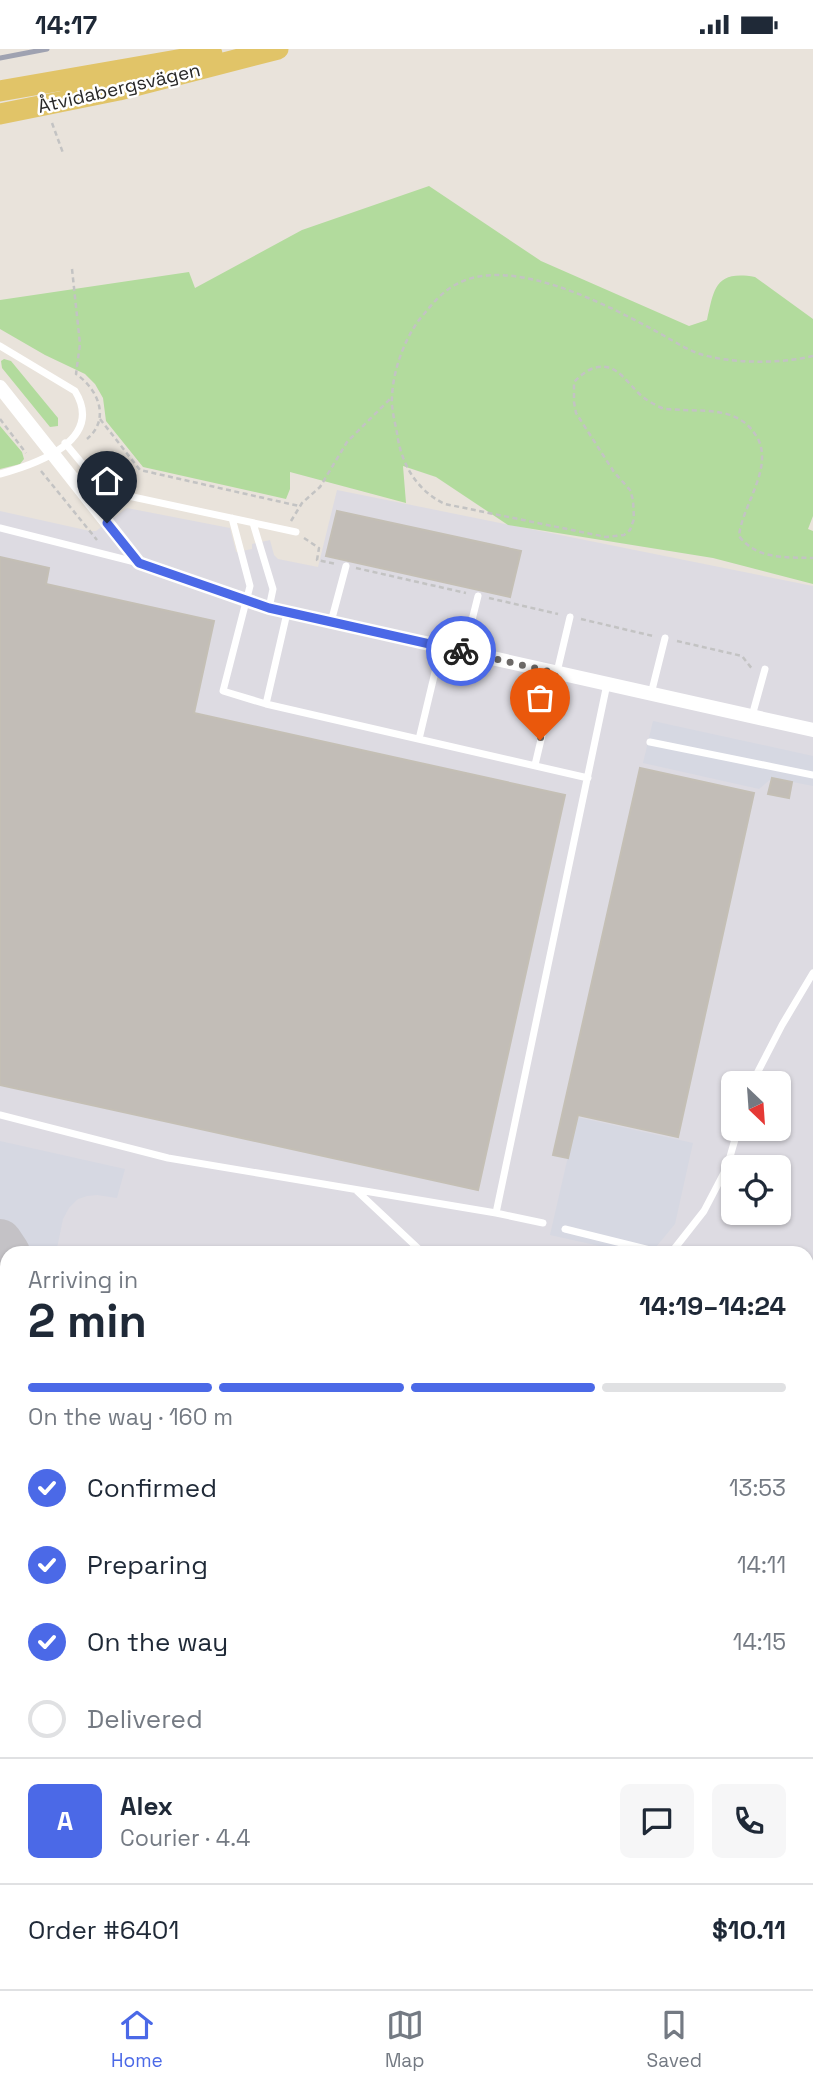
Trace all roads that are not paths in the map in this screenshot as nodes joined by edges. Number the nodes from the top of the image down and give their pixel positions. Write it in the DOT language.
graph roads {
  1 [pos="245,49"];
  2 [pos="278,49"];
  3 [pos="0,91"];
  4 [pos="0,114"];
  5 [pos="0,346"];
  6 [pos="0,387"];
  7 [pos="65,443"];
  8 [pos="52,454"];
  9 [pos="0,474"];
  10 [pos="232,518"];
  11 [pos="253,523"];
  12 [pos="0,528"];
  13 [pos="296,532"];
  14 [pos="139,563"];
  15 [pos="346,566"];
  16 [pos="478,596"];
  17 [pos="247,601"];
  18 [pos="269,608"];
  19 [pos="288,613"];
  20 [pos="570,617"];
  21 [pos="331,622"];
  22 [pos="665,638"];
  23 [pos="441,647"];
  24 [pos="464,652"];
  25 [pos="765,669"];
  26 [pos="556,673"];
  27 [pos="607,684"];
  28 [pos="651,694"];
  29 [pos="266,704"];
  30 [pos="752,716"];
  31 [pos="813,730"];
  32 [pos="419,739"];
  33 [pos="650,742"];
  34 [pos="535,765"];
  35 [pos="813,775"];
  36 [pos="588,778"];
  37 [pos="813,973"];
  38 [pos="758,1071"];
  39 [pos="0,1115"];
  40 [pos="735,1141"];
  41 [pos="356,1190"];
  42 [pos="496,1213"];
  43 [pos="543,1223"];
  44 [pos="565,1229"];
  45 [pos="416,1246"];
  46 [pos="634,1246"];
  47 [pos="676,1246"];
  1 -- 3 [label="main road, Åtvidabergsvägen"];
  2 -- 4 [label="main road, Åtvidabergsvägen"];
  5 -- 7 [label="lane"];
  6 -- 8 [label="street"];
  7 -- 8 [label="lane"];
  7 -- 10 [label="lane"];
  8 -- 9 [label="lane"];
  8 -- 14 [label="street"];
  10 -- 11 [label="lane"];
  10 -- 17 [label="lane"];
  11 -- 13 [label="lane"];
  11 -- 18 [label="lane"];
  12 -- 14 [label="lane"];
  14 -- 17 [label="street"];
  15 -- 21 [label="lane"];
  16 -- 24 [label="lane"];
  17 -- 18 [label="street"];
  17 -- 29 [label="lane"];
  18 -- 19 [label="street"];
  19 -- 21 [label="street"];
  19 -- 29 [label="lane"];
  20 -- 26 [label="lane"];
  21 -- 23 [label="street"];
  22 -- 28 [label="lane"];
  23 -- 24 [label="street"];
  23 -- 32 [label="lane"];
  24 -- 26 [label="street"];
  25 -- 30 [label="lane"];
  26 -- 27 [label="street"];
  26 -- 34 [label="lane"];
  27 -- 28 [label="street"];
  27 -- 36 [label="lane"];
  28 -- 30 [label="street"];
  29 -- 32 [label="lane"];
  30 -- 31 [label="street"];
  32 -- 34 [label="lane"];
  33 -- 35 [label="lane"];
  34 -- 36 [label="lane"];
  36 -- 42 [label="lane"];
  37 -- 38 [label="lane"];
  39 -- 41 [label="lane"];
  40 -- 47 [label="lane"];
  41 -- 42 [label="lane"];
  41 -- 45 [label="lane"];
  42 -- 43 [label="lane"];
  44 -- 46 [label="lane"];
}
